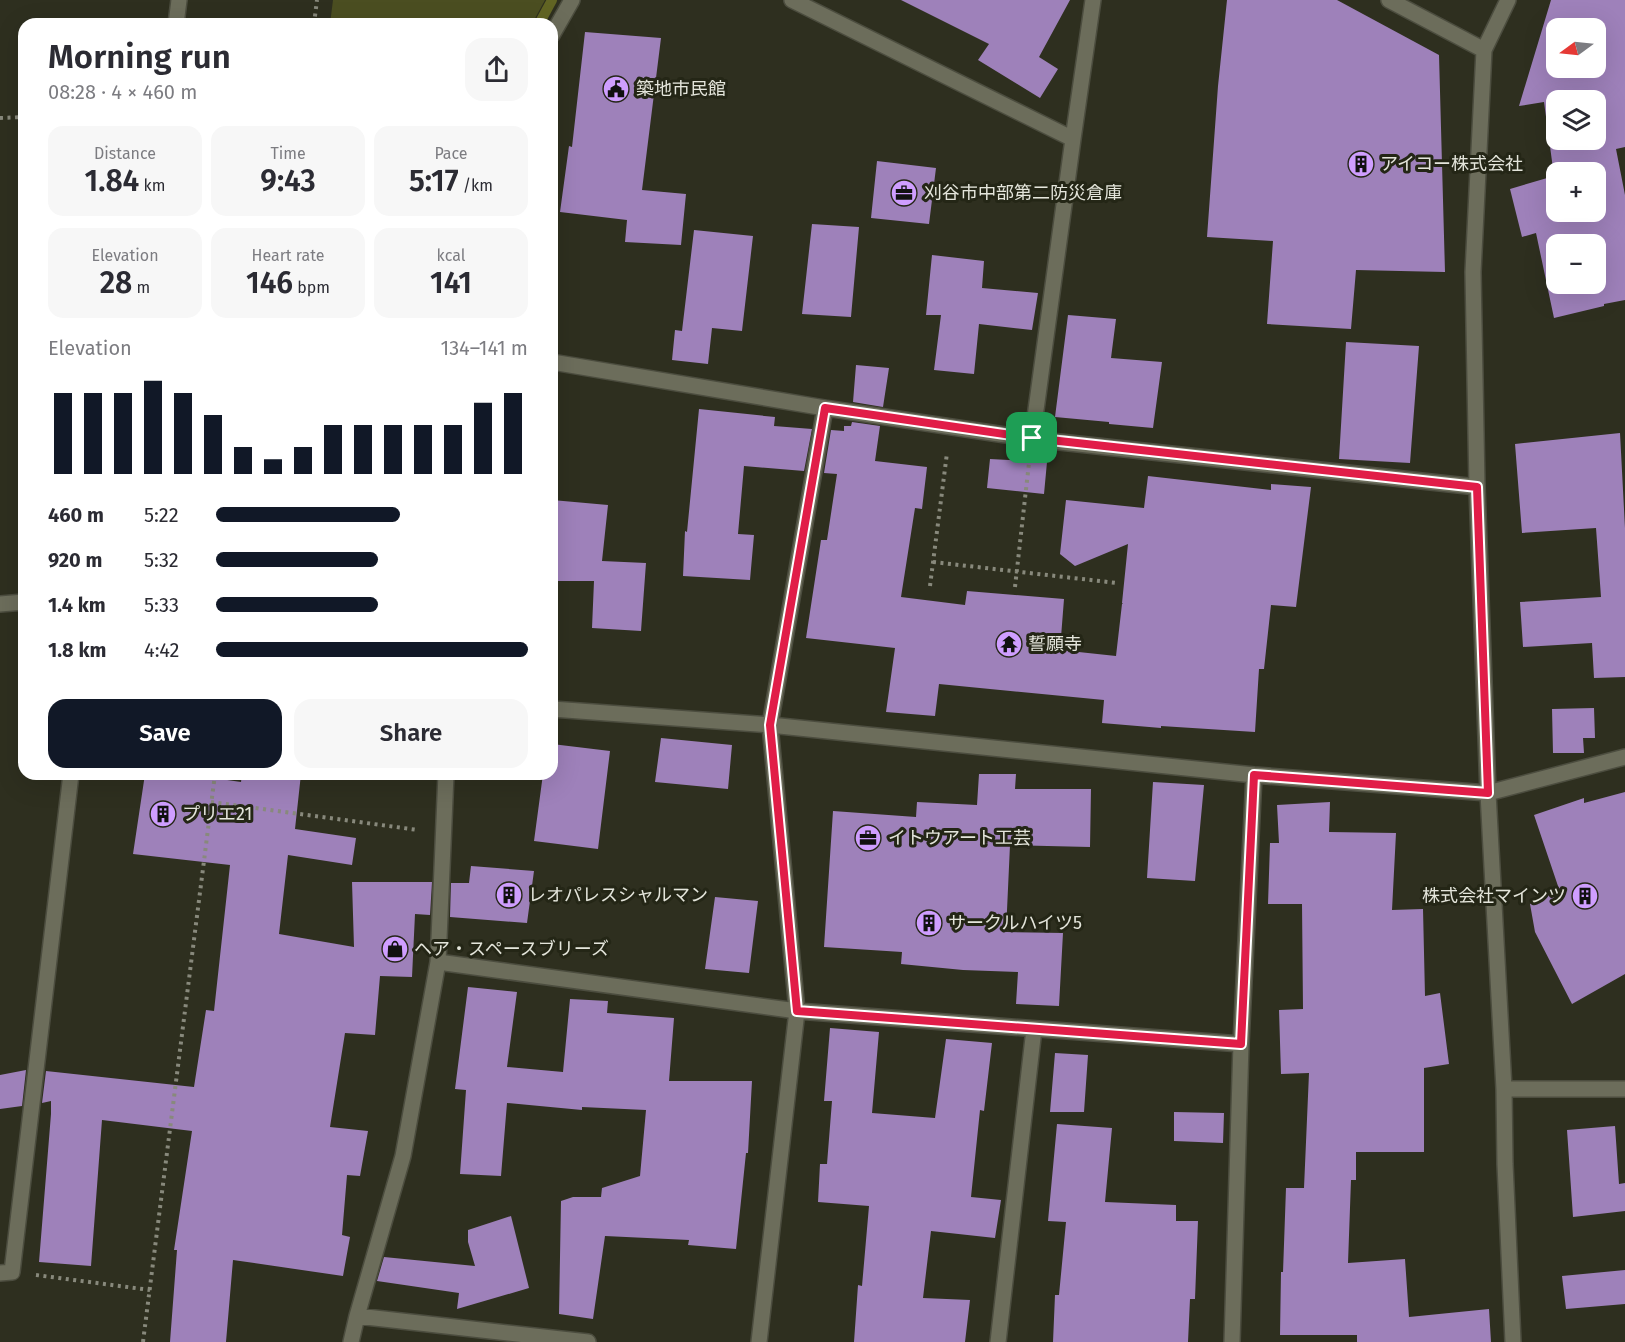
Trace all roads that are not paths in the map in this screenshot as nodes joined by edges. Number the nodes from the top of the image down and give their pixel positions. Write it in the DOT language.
graph roads {
  1 [pos="179,0"];
  2 [pos="572,0"];
  3 [pos="792,0"];
  4 [pos="1093,0"];
  5 [pos="1389,0"];
  6 [pos="1508,0"];
  7 [pos="177,18"];
  8 [pos="558,24"];
  9 [pos="1484,50"];
  10 [pos="1073,139"];
  11 [pos="558,363"];
  12 [pos="825,408"];
  13 [pos="1032,438"];
  14 [pos="1477,487"];
  15 [pos="18,602"];
  16 [pos="0,604"];
  17 [pos="558,709"];
  18 [pos="770,725"];
  19 [pos="1625,757"];
  20 [pos="1254,775"];
  21 [pos="70,780"];
  22 [pos="446,780"];
  23 [pos="1488,793"];
  24 [pos="438,962"];
  25 [pos="797,1011"];
  26 [pos="1034,1029"];
  27 [pos="1241,1044"];
  28 [pos="1504,1089"];
  29 [pos="1625,1089"];
  30 [pos="6,1273"];
  31 [pos="357,1316"];
  32 [pos="351,1342"];
  33 [pos="588,1342"];
  34 [pos="759,1342"];
  35 [pos="998,1342"];
  36 [pos="1232,1342"];
  37 [pos="1513,1342"];
  1 -- 7 [label="street"];
  2 -- 8 [label="street"];
  3 -- 10 [label="street"];
  4 -- 10 [label="street"];
  5 -- 9 [label="street"];
  6 -- 9 [label="street"];
  9 -- 14 [label="street"];
  10 -- 13 [label="street"];
  11 -- 12 [label="street"];
  12 -- 13 [label="street"];
  12 -- 18 [label="street"];
  13 -- 14 [label="street"];
  14 -- 23 [label="street"];
  15 -- 16 [label="street"];
  17 -- 18 [label="street"];
  18 -- 20 [label="street"];
  18 -- 25 [label="street"];
  19 -- 23 [label="street"];
  20 -- 23 [label="street"];
  20 -- 27 [label="street"];
  21 -- 30 [label="street"];
  22 -- 24 [label="street"];
  23 -- 28 [label="street"];
  24 -- 25 [label="street"];
  24 -- 31 [label="street"];
  25 -- 26 [label="street"];
  25 -- 34 [label="street"];
  26 -- 27 [label="street"];
  26 -- 35 [label="street"];
  27 -- 36 [label="street"];
  28 -- 29 [label="street"];
  28 -- 37 [label="street"];
  31 -- 32 [label="street"];
  31 -- 33 [label="street"];
}
